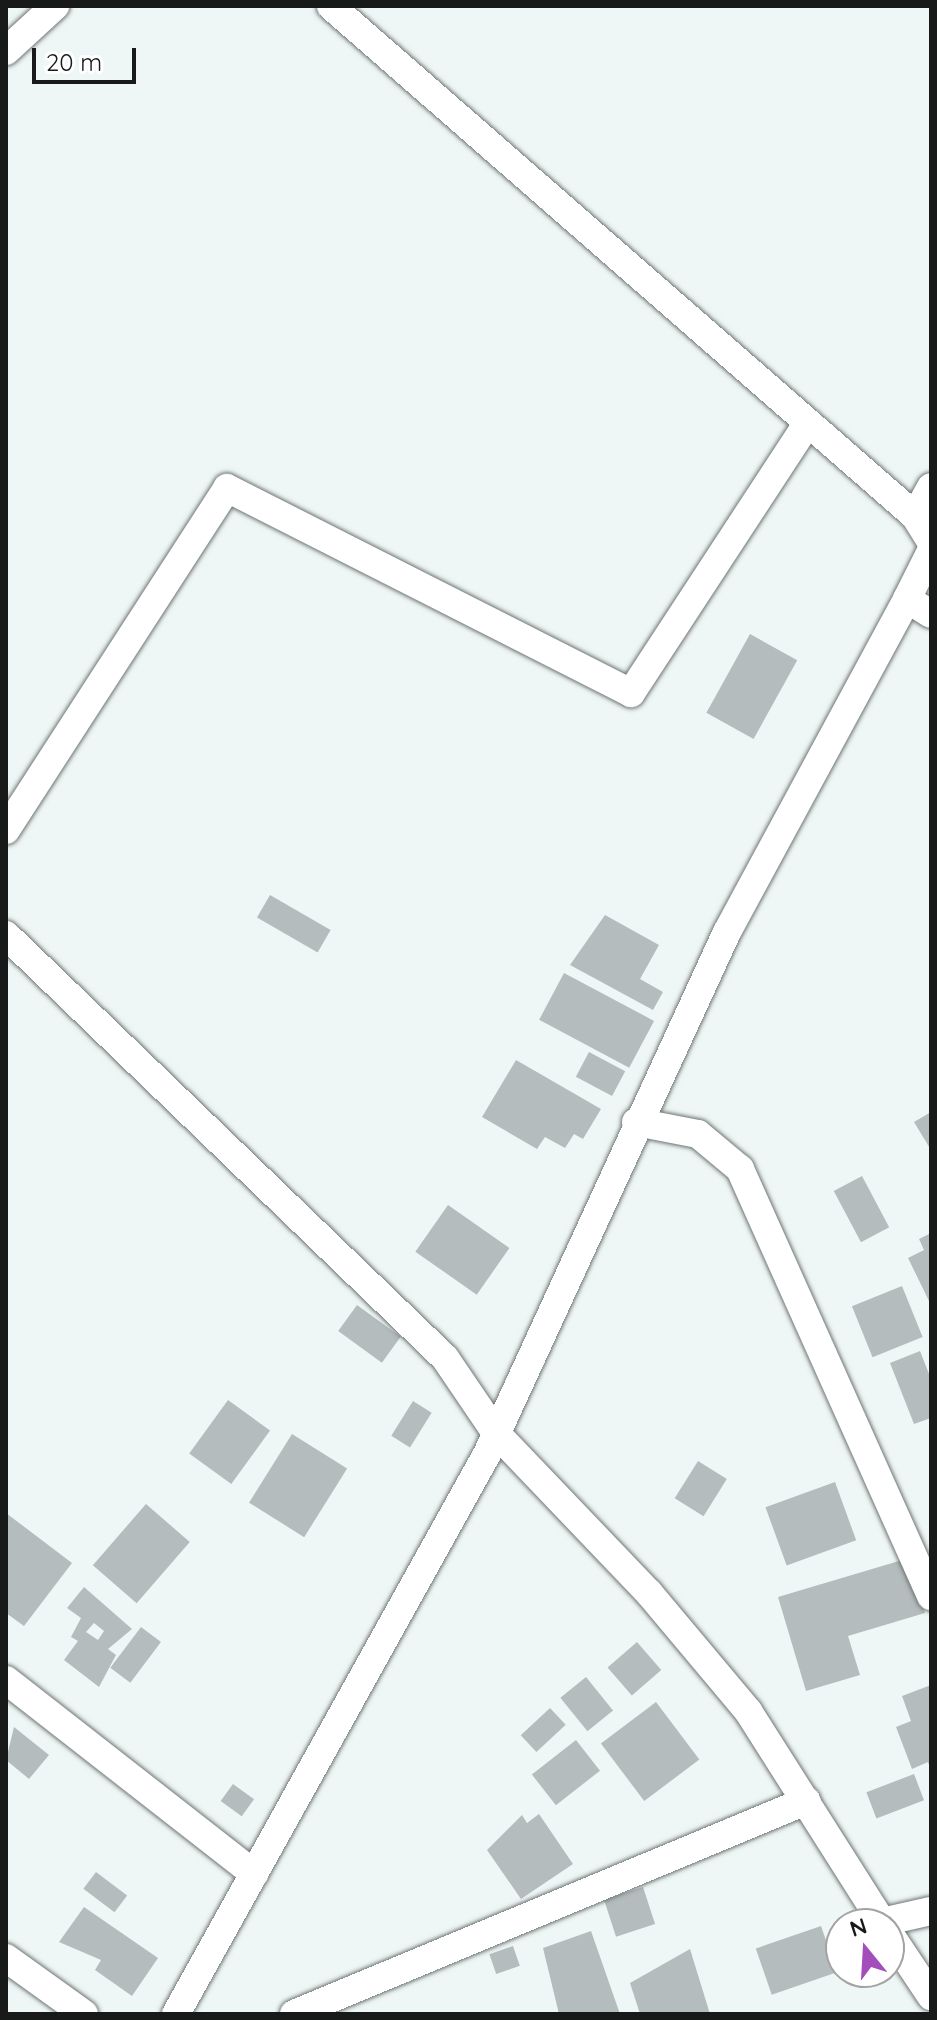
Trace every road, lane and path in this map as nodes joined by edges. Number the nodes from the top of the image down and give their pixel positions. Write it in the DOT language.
graph roads {
  1 [pos="55,6"];
  2 [pos="331,6"];
  3 [pos="6,51"];
  4 [pos="808,423"];
  5 [pos="931,487"];
  6 [pos="915,516"];
  7 [pos="931,542"];
  8 [pos="931,551"];
  9 [pos="907,599"];
  10 [pos="931,614"];
  11 [pos="6,830"];
  12 [pos="6,935"];
  13 [pos="636,1122"];
  14 [pos="496,1433"];
  15 [pos="931,1596"];
  16 [pos="6,1680"];
  17 [pos="806,1801"];
  18 [pos="254,1874"];
  19 [pos="874,1908"];
  20 [pos="931,1911"];
  21 [pos="905,1919"];
  22 [pos="905,1956"];
  23 [pos="6,1958"];
  24 [pos="931,1996"];
  25 [pos="84,2014"];
  26 [pos="176,2014"];
  27 [pos="294,2014"];
  1 -- 3 [label="street"];
  2 -- 4 [label="street"];
  4 -- 6 [label="street"];
  4 -- 11 [label="street"];
  5 -- 6 [label="street"];
  6 -- 7 [label="street"];
  8 -- 9 [label="street"];
  9 -- 10 [label="street"];
  9 -- 13 [label="street"];
  12 -- 14 [label="street"];
  13 -- 14 [label="street"];
  13 -- 15 [label="street"];
  14 -- 17 [label="street"];
  14 -- 18 [label="street"];
  16 -- 18 [label="street"];
  17 -- 19 [label="street"];
  17 -- 27 [label="street"];
  18 -- 26 [label="street"];
  20 -- 21 [label="street"];
  22 -- 24 [label="street"];
  23 -- 25 [label="street"];
}
